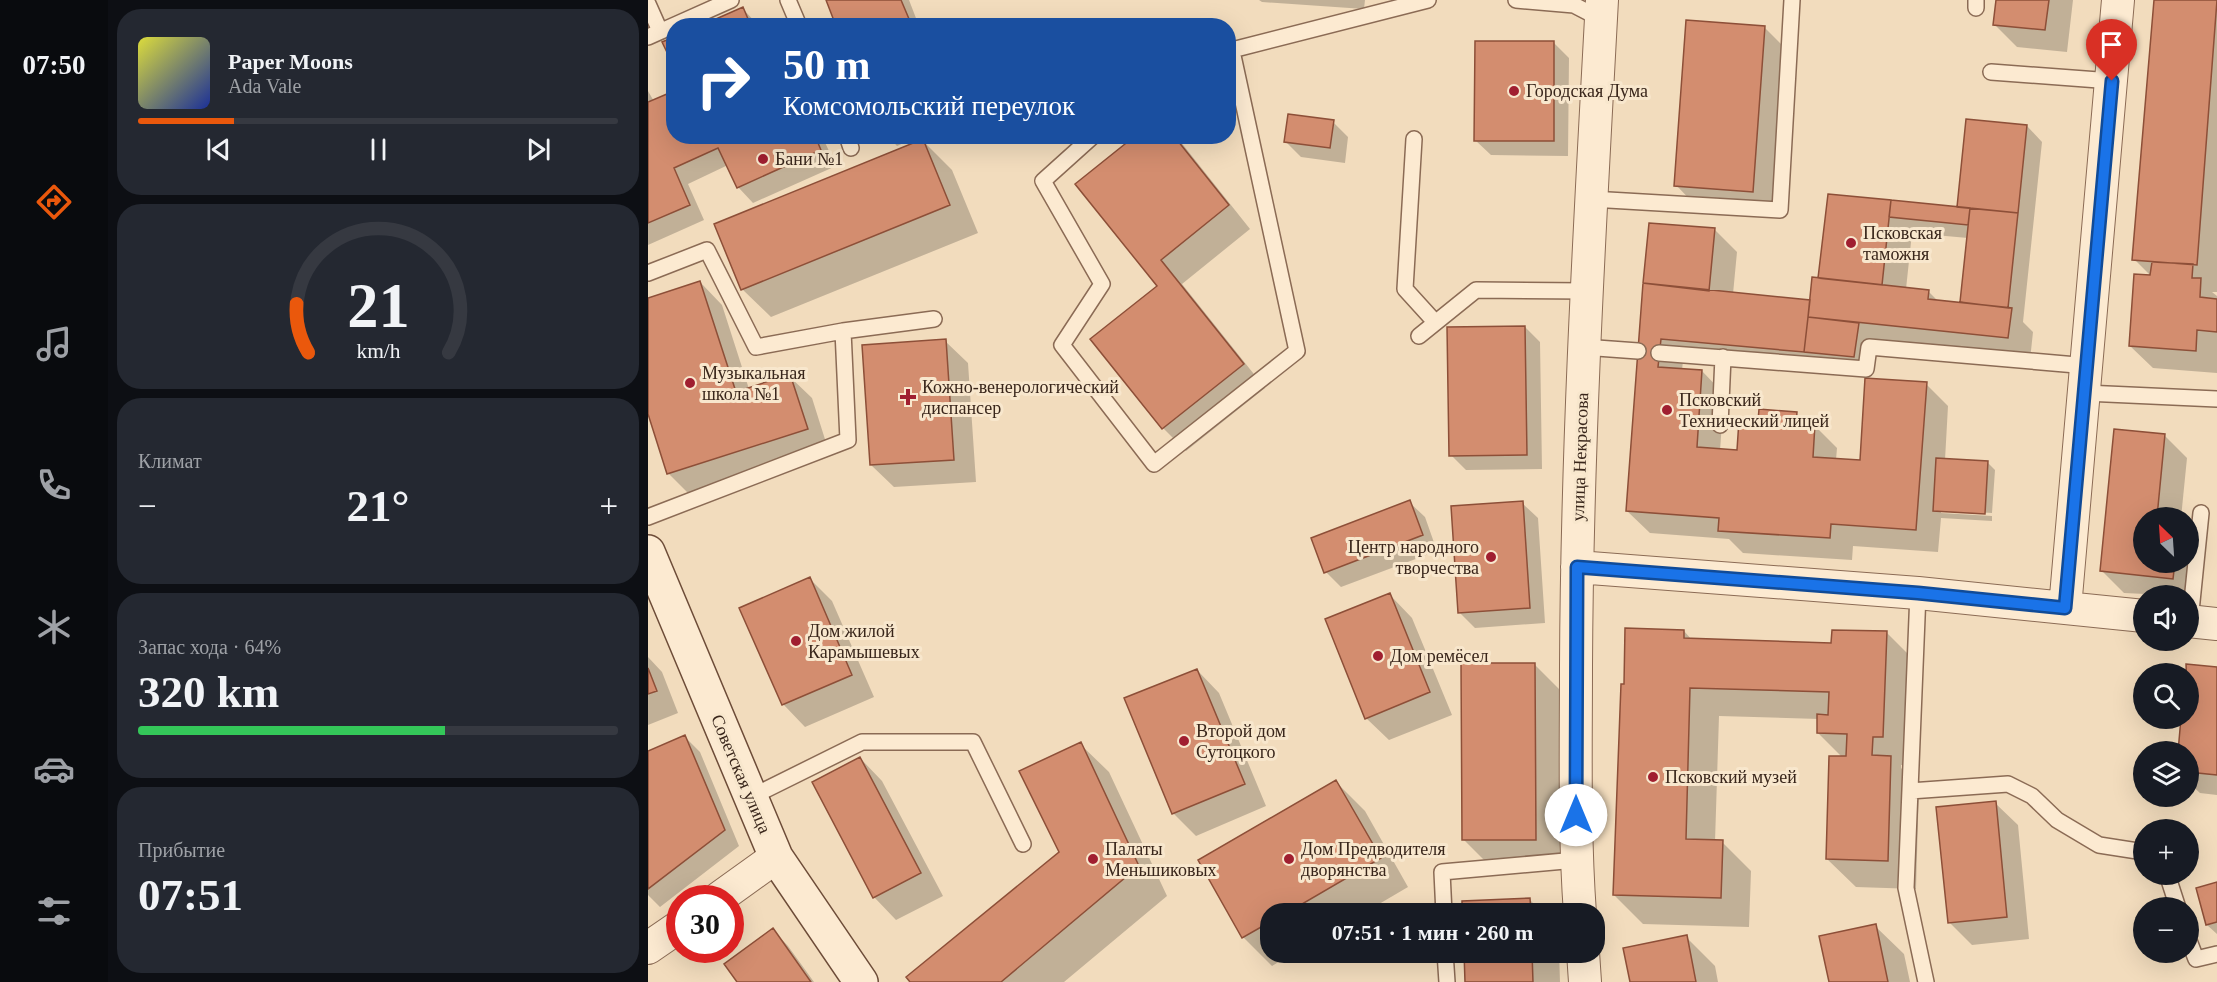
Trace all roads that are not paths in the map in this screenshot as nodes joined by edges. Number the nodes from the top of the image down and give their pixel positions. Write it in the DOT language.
graph roads {
  1 [pos="731,0"];
  2 [pos="788,0"];
  3 [pos="1428,0"];
  4 [pos="1516,0"];
  5 [pos="1792,0"];
  6 [pos="2118,0"];
  7 [pos="648,4"];
  8 [pos="1601,9"];
  9 [pos="690,18"];
  10 [pos="796,18"];
  11 [pos="654,34"];
  12 [pos="1236,49"];
  13 [pos="1991,72"];
  14 [pos="1236,78"];
  15 [pos="2112,81"];
  16 [pos="1414,139"];
  17 [pos="1084,144"];
  18 [pos="1591,199"];
  19 [pos="648,273"];
  20 [pos="1586,291"];
  21 [pos="933,320"];
  22 [pos="1436,322"];
  23 [pos="843,331"];
  24 [pos="1419,336"];
  25 [pos="1583,347"];
  26 [pos="1638,351"];
  27 [pos="1659,353"];
  28 [pos="1723,357"];
  29 [pos="2086,379"];
  30 [pos="2217,399"];
  31 [pos="1720,425"];
  32 [pos="2201,513"];
  33 [pos="648,517"];
  34 [pos="648,552"];
  35 [pos="1577,567"];
  36 [pos="2199,586"];
  37 [pos="1918,593"];
  38 [pos="2065,608"];
  39 [pos="2133,615"];
  40 [pos="1910,791"];
  41 [pos="751,798"];
  42 [pos="1023,844"];
  43 [pos="2133,850"];
  44 [pos="776,857"];
  45 [pos="1576,860"];
  46 [pos="737,885"];
  47 [pos="1443,903"];
  48 [pos="1579,903"];
  49 [pos="666,936"];
  50 [pos="648,948"];
  51 [pos="2217,954"];
  52 [pos="2199,958"];
  53 [pos="1446,963"];
  54 [pos="1584,963"];
  55 [pos="861,982"];
  56 [pos="1447,982"];
  57 [pos="1585,982"];
  58 [pos="1926,982"];
  1 -- 9 [label="lane"];
  2 -- 10 [label="lane"];
  3 -- 12 [label="lane"];
  4 -- 8 [label="lane"];
  5 -- 18 [label="lane"];
  6 -- 15 [label="street"];
  7 -- 11 [label="lane"];
  8 -- 18 [label="street, улица Некрасова"];
  13 -- 15 [label="lane"];
  14 -- 17 [label="lane"];
  15 -- 29 [label="street"];
  16 -- 22 [label="lane"];
  18 -- 20 [label="street, улица Некрасова"];
  19 -- 23 [label="lane"];
  20 -- 22 [label="lane"];
  20 -- 25 [label="street, улица Некрасова"];
  21 -- 23 [label="lane"];
  22 -- 24 [label="lane"];
  23 -- 33 [label="lane"];
  25 -- 26 [label="lane"];
  25 -- 35 [label="street, улица Некрасова"];
  27 -- 28 [label="lane"];
  28 -- 29 [label="lane"];
  28 -- 31 [label="lane"];
  29 -- 30 [label="lane"];
  29 -- 38 [label="street"];
  32 -- 36 [label="lane"];
  34 -- 41 [label="main road, Советская улица"];
  35 -- 37 [label="street"];
  35 -- 45 [label="street, улица Некрасова"];
  37 -- 38 [label="street"];
  37 -- 40 [label="lane"];
  38 -- 39 [label="street"];
  40 -- 43 [label="lane"];
  40 -- 58 [label="lane"];
  41 -- 42 [label="lane"];
  41 -- 44 [label="main road, Советская улица"];
  44 -- 46 [label="street"];
  44 -- 55 [label="main road, Советская улица"];
  45 -- 47 [label="lane"];
  45 -- 48 [label="street, улица Некрасова"];
  49 -- 50 [label="street"];
  51 -- 52 [label="lane"];
  53 -- 56 [label="lane"];
  54 -- 57 [label="street"];
}
